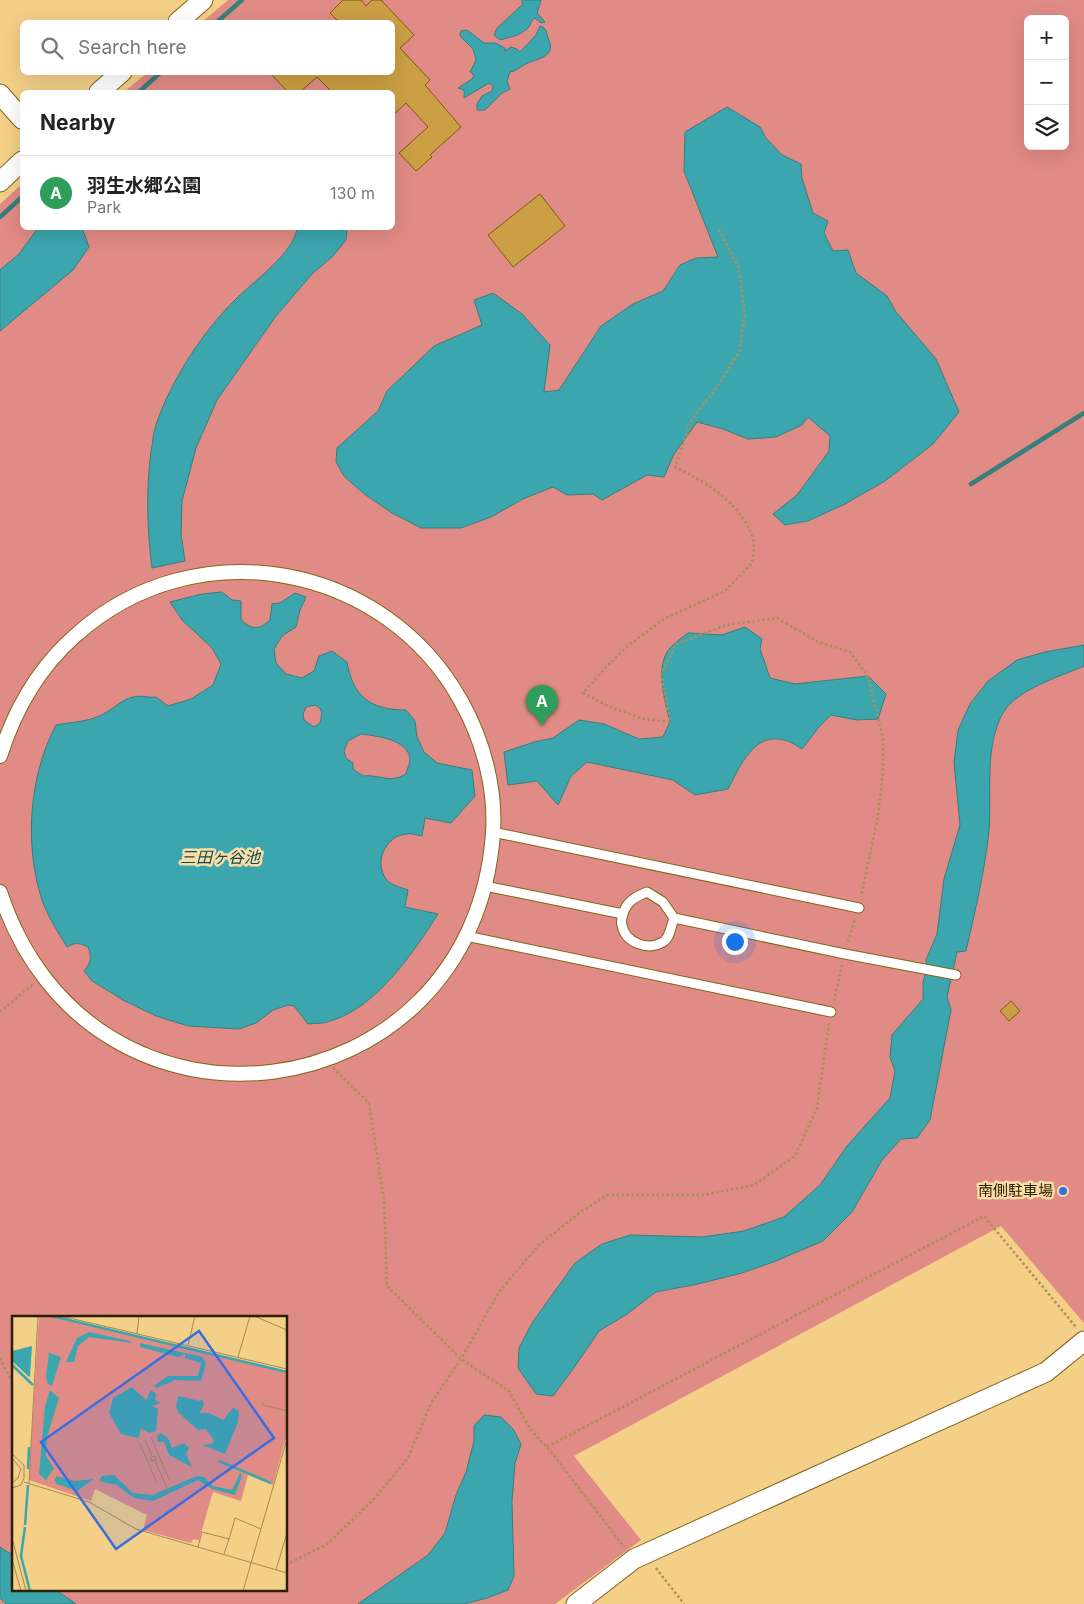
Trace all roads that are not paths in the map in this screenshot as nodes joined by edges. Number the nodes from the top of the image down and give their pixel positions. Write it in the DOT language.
graph roads {
  1 [pos="203,0"];
  2 [pos="180,20"];
  3 [pos="119,75"];
  4 [pos="101,90"];
  5 [pos="0,94"];
  6 [pos="20,117"];
  7 [pos="20,164"];
  8 [pos="0,182"];
  9 [pos="0,756"];
  10 [pos="493,832"];
  11 [pos="485,886"];
  12 [pos="0,892"];
  13 [pos="859,908"];
  14 [pos="623,914"];
  15 [pos="674,918"];
  16 [pos="466,936"];
  17 [pos="956,975"];
  18 [pos="831,1012"];
  19 [pos="1081,1335"];
  20 [pos="576,1604"];
  1 -- 2 [label="street"];
  3 -- 4 [label="street"];
  5 -- 6 [label="street"];
  7 -- 8 [label="street"];
  9 -- 10 [label="street"];
  10 -- 11 [label="street"];
  10 -- 13 [label="lane"];
  11 -- 14 [label="lane"];
  11 -- 16 [label="street"];
  12 -- 16 [label="street"];
  14 -- 15 [label="lane"];
  14 -- 15 [label="lane"];
  15 -- 17 [label="lane"];
  16 -- 18 [label="lane"];
  19 -- 20 [label="street"];
}
